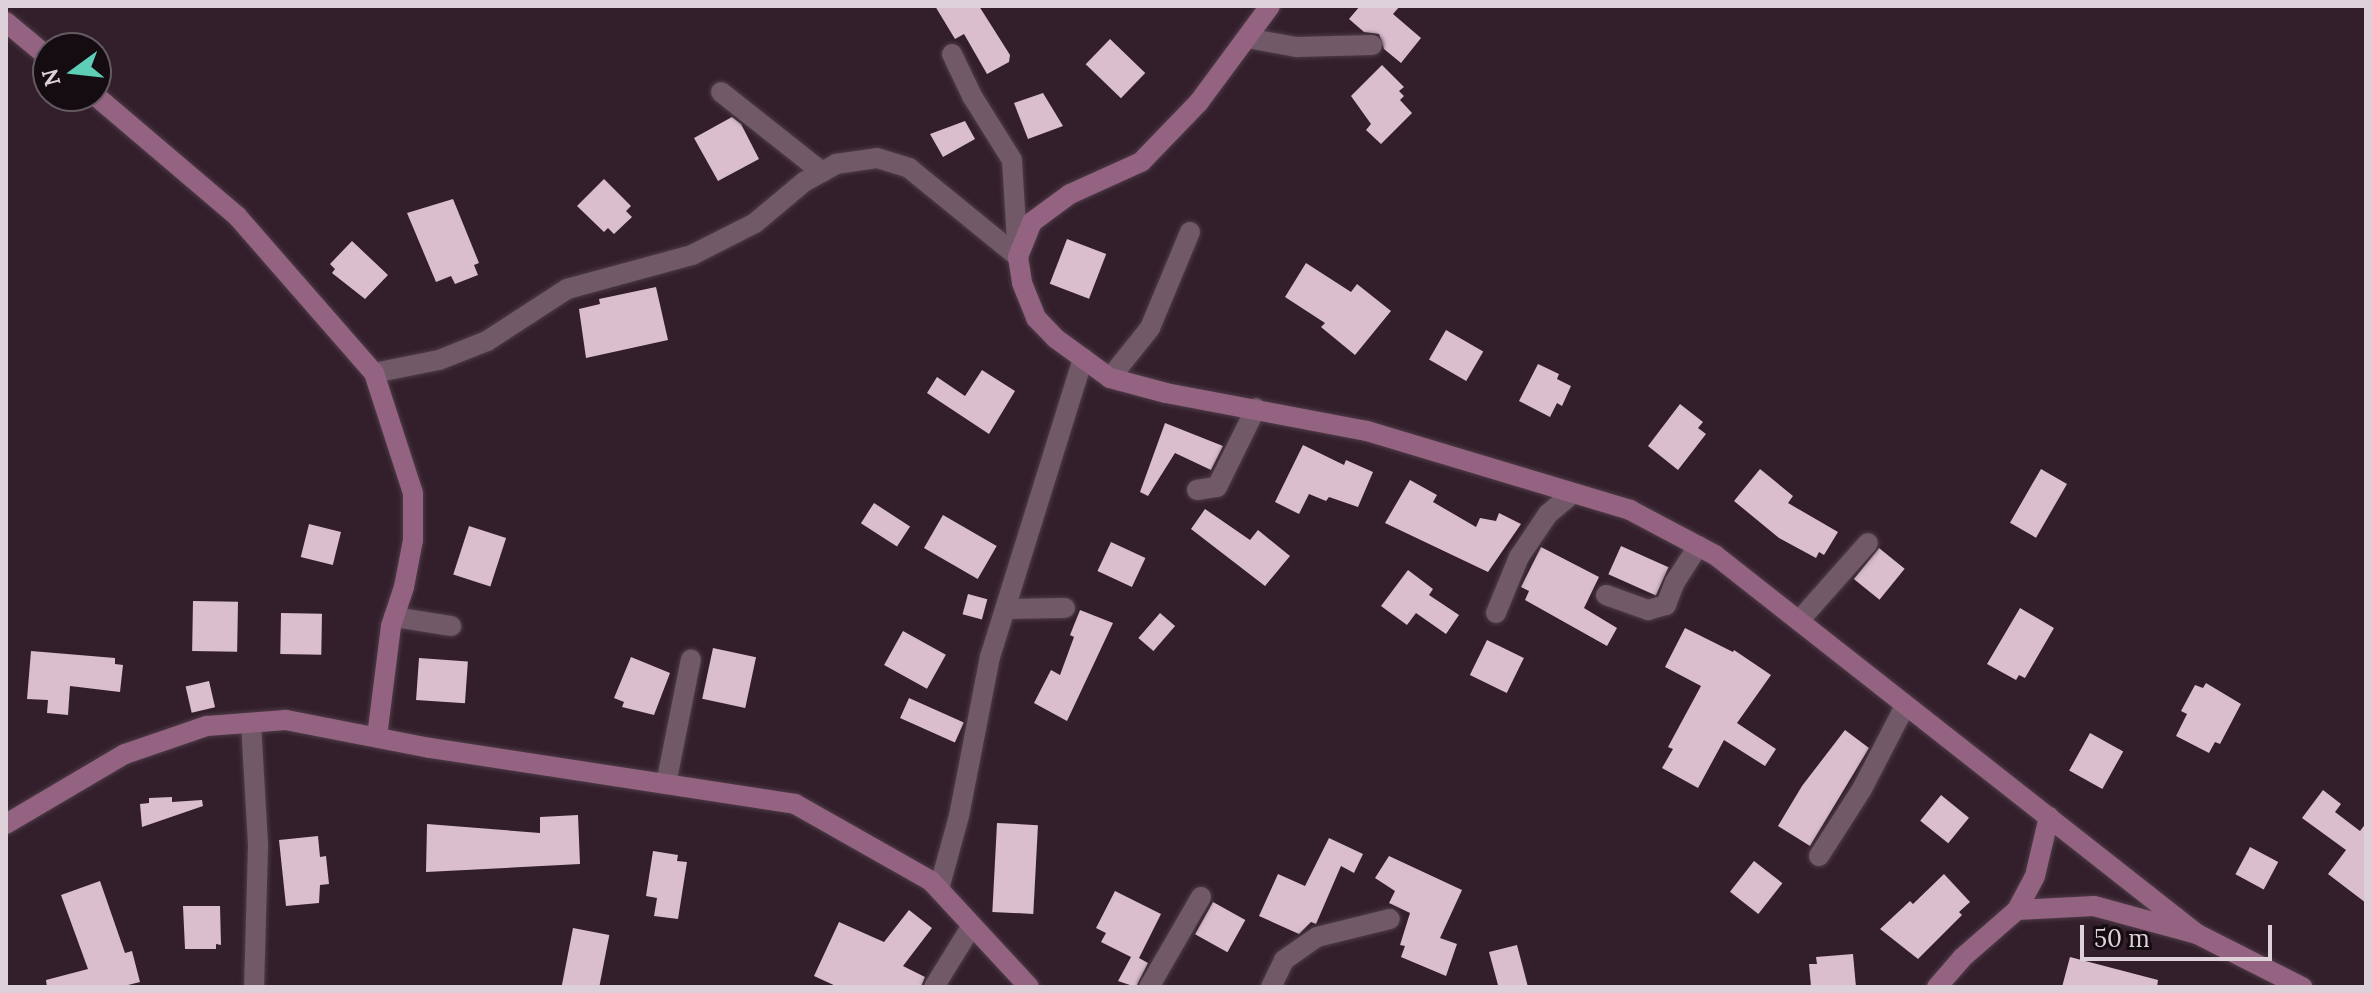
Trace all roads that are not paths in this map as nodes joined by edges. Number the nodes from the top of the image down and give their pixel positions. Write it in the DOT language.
graph roads {
  1 [pos="1270,6"];
  2 [pos="6,22"];
  3 [pos="1247,38"];
  4 [pos="32,44"];
  5 [pos="1372,45"];
  6 [pos="952,54"];
  7 [pos="721,92"];
  8 [pos="112,110"];
  9 [pos="822,172"];
  10 [pos="1190,232"];
  11 [pos="1018,257"];
  12 [pos="1083,358"];
  13 [pos="374,373"];
  14 [pos="1110,378"];
  15 [pos="1256,408"];
  16 [pos="1197,490"];
  17 [pos="1571,495"];
  18 [pos="1868,543"];
  19 [pos="1698,546"];
  20 [pos="1606,595"];
  21 [pos="1065,608"];
  22 [pos="1005,609"];
  23 [pos="1496,613"];
  24 [pos="394,617"];
  25 [pos="1799,621"];
  26 [pos="451,626"];
  27 [pos="691,659"];
  28 [pos="1905,706"];
  29 [pos="251,723"];
  30 [pos="377,737"];
  31 [pos="666,784"];
  32 [pos="2049,817"];
  33 [pos="6,824"];
  34 [pos="1819,856"];
  35 [pos="939,889"];
  36 [pos="1201,897"];
  37 [pos="2017,910"];
  38 [pos="1390,919"];
  39 [pos="971,927"];
  40 [pos="2197,934"];
  41 [pos="2279,982"];
  42 [pos="254,987"];
  43 [pos="934,987"];
  44 [pos="1029,987"];
  45 [pos="1149,987"];
  46 [pos="1271,987"];
  47 [pos="1937,987"];
  48 [pos="2302,987"];
  1 -- 3 [label="street"];
  2 -- 4 [label="street"];
  3 -- 5 [label="street"];
  3 -- 11 [label="street"];
  6 -- 11 [label="street"];
  7 -- 9 [label="street"];
  8 -- 13 [label="street"];
  9 -- 11 [label="street"];
  9 -- 13 [label="street"];
  10 -- 14 [label="street"];
  11 -- 12 [label="street"];
  12 -- 14 [label="street"];
  12 -- 22 [label="street"];
  13 -- 24 [label="street"];
  14 -- 15 [label="street"];
  15 -- 16 [label="street"];
  15 -- 17 [label="street"];
  17 -- 19 [label="street"];
  17 -- 23 [label="street"];
  18 -- 25 [label="street"];
  19 -- 20 [label="street"];
  19 -- 25 [label="street"];
  21 -- 22 [label="street"];
  22 -- 35 [label="street"];
  24 -- 26 [label="street"];
  24 -- 30 [label="street"];
  25 -- 28 [label="street"];
  27 -- 31 [label="street"];
  28 -- 32 [label="street"];
  28 -- 34 [label="street"];
  29 -- 30 [label="street"];
  29 -- 33 [label="street"];
  29 -- 42 [label="street"];
  30 -- 31 [label="street"];
  31 -- 35 [label="street"];
  32 -- 37 [label="street"];
  32 -- 40 [label="street"];
  35 -- 39 [label="street"];
  36 -- 45 [label="street"];
  37 -- 40 [label="street"];
  37 -- 47 [label="street"];
  38 -- 46 [label="street"];
  39 -- 43 [label="street"];
  39 -- 44 [label="street"];
  40 -- 41 [label="street"];
  41 -- 48 [label="street"];
}
